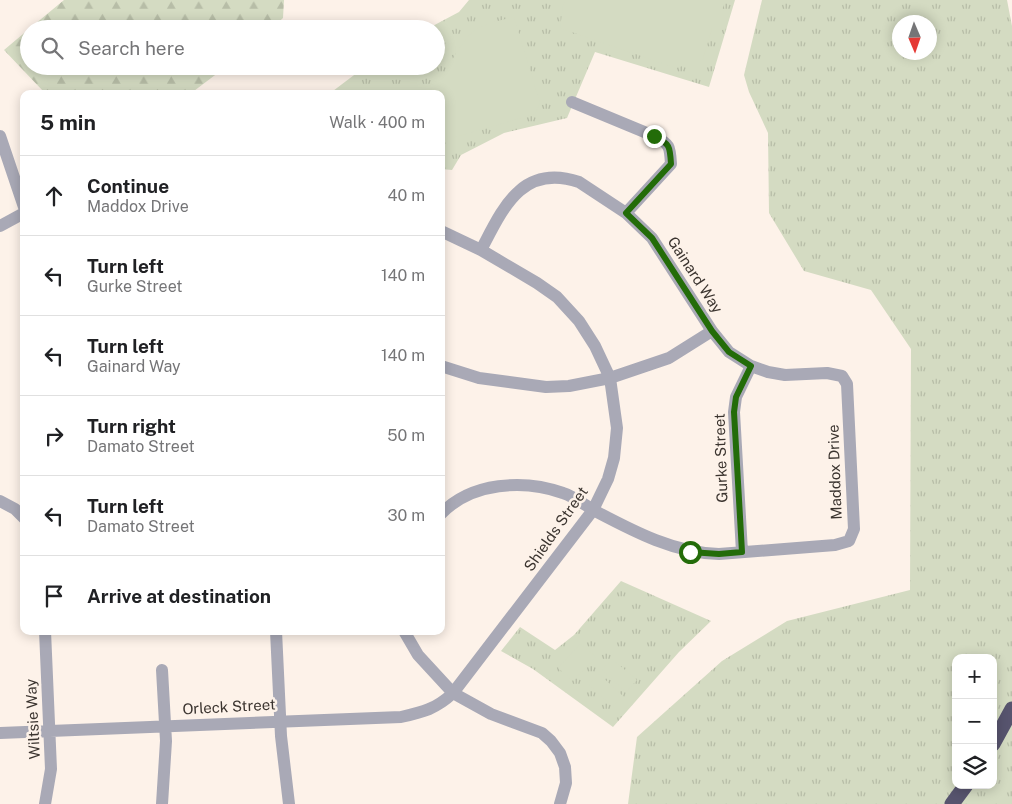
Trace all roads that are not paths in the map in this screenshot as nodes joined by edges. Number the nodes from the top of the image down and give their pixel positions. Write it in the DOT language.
graph roads {
  1 [pos="572,102"];
  2 [pos="0,136"];
  3 [pos="20,195"];
  4 [pos="626,213"];
  5 [pos="20,215"];
  6 [pos="0,226"];
  7 [pos="445,233"];
  8 [pos="481,250"];
  9 [pos="712,331"];
  10 [pos="751,366"];
  11 [pos="445,367"];
  12 [pos="610,378"];
  13 [pos="848,394"];
  14 [pos="0,501"];
  15 [pos="445,509"];
  16 [pos="593,510"];
  17 [pos="20,514"];
  18 [pos="742,552"];
  19 [pos="45,635"];
  20 [pos="276,635"];
  21 [pos="406,635"];
  22 [pos="162,670"];
  23 [pos="453,694"];
  24 [pos="1012,709"];
  25 [pos="281,721"];
  26 [pos="165,727"];
  27 [pos="49,731"];
  28 [pos="0,733"];
  29 [pos="997,737"];
  30 [pos="963,789"];
  31 [pos="45,804"];
  32 [pos="162,804"];
  33 [pos="288,804"];
  34 [pos="560,804"];
  35 [pos="952,804"];
  1 -- 4 [label="street"];
  2 -- 3 [label="street"];
  4 -- 8 [label="street, Gainard Way"];
  4 -- 9 [label="street, Gainard Way"];
  5 -- 6 [label="street"];
  7 -- 8 [label="street, Shields Street"];
  8 -- 12 [label="street, Shields Street"];
  9 -- 10 [label="street, Gainard Way"];
  9 -- 12 [label="street"];
  10 -- 13 [label="street, Gainard Way"];
  10 -- 18 [label="street, Gurke Street"];
  11 -- 12 [label="street"];
  12 -- 16 [label="street, Shields Street"];
  13 -- 18 [label="street, Maddox Drive"];
  14 -- 17 [label="street"];
  15 -- 16 [label="street, Maddox Drive"];
  16 -- 18 [label="street, Maddox Drive"];
  16 -- 23 [label="street, Shields Street"];
  19 -- 27 [label="street, Wiltsie Way"];
  20 -- 25 [label="street"];
  21 -- 23 [label="street"];
  22 -- 26 [label="street"];
  23 -- 25 [label="street, Orleck Street"];
  23 -- 34 [label="street"];
  24 -- 29 [label="highway"];
  25 -- 26 [label="street, Orleck Street"];
  25 -- 33 [label="street"];
  26 -- 27 [label="street, Orleck Street"];
  26 -- 32 [label="street"];
  27 -- 28 [label="street, Orleck Street"];
  27 -- 31 [label="street, Wiltsie Way"];
  30 -- 35 [label="highway"];
}
